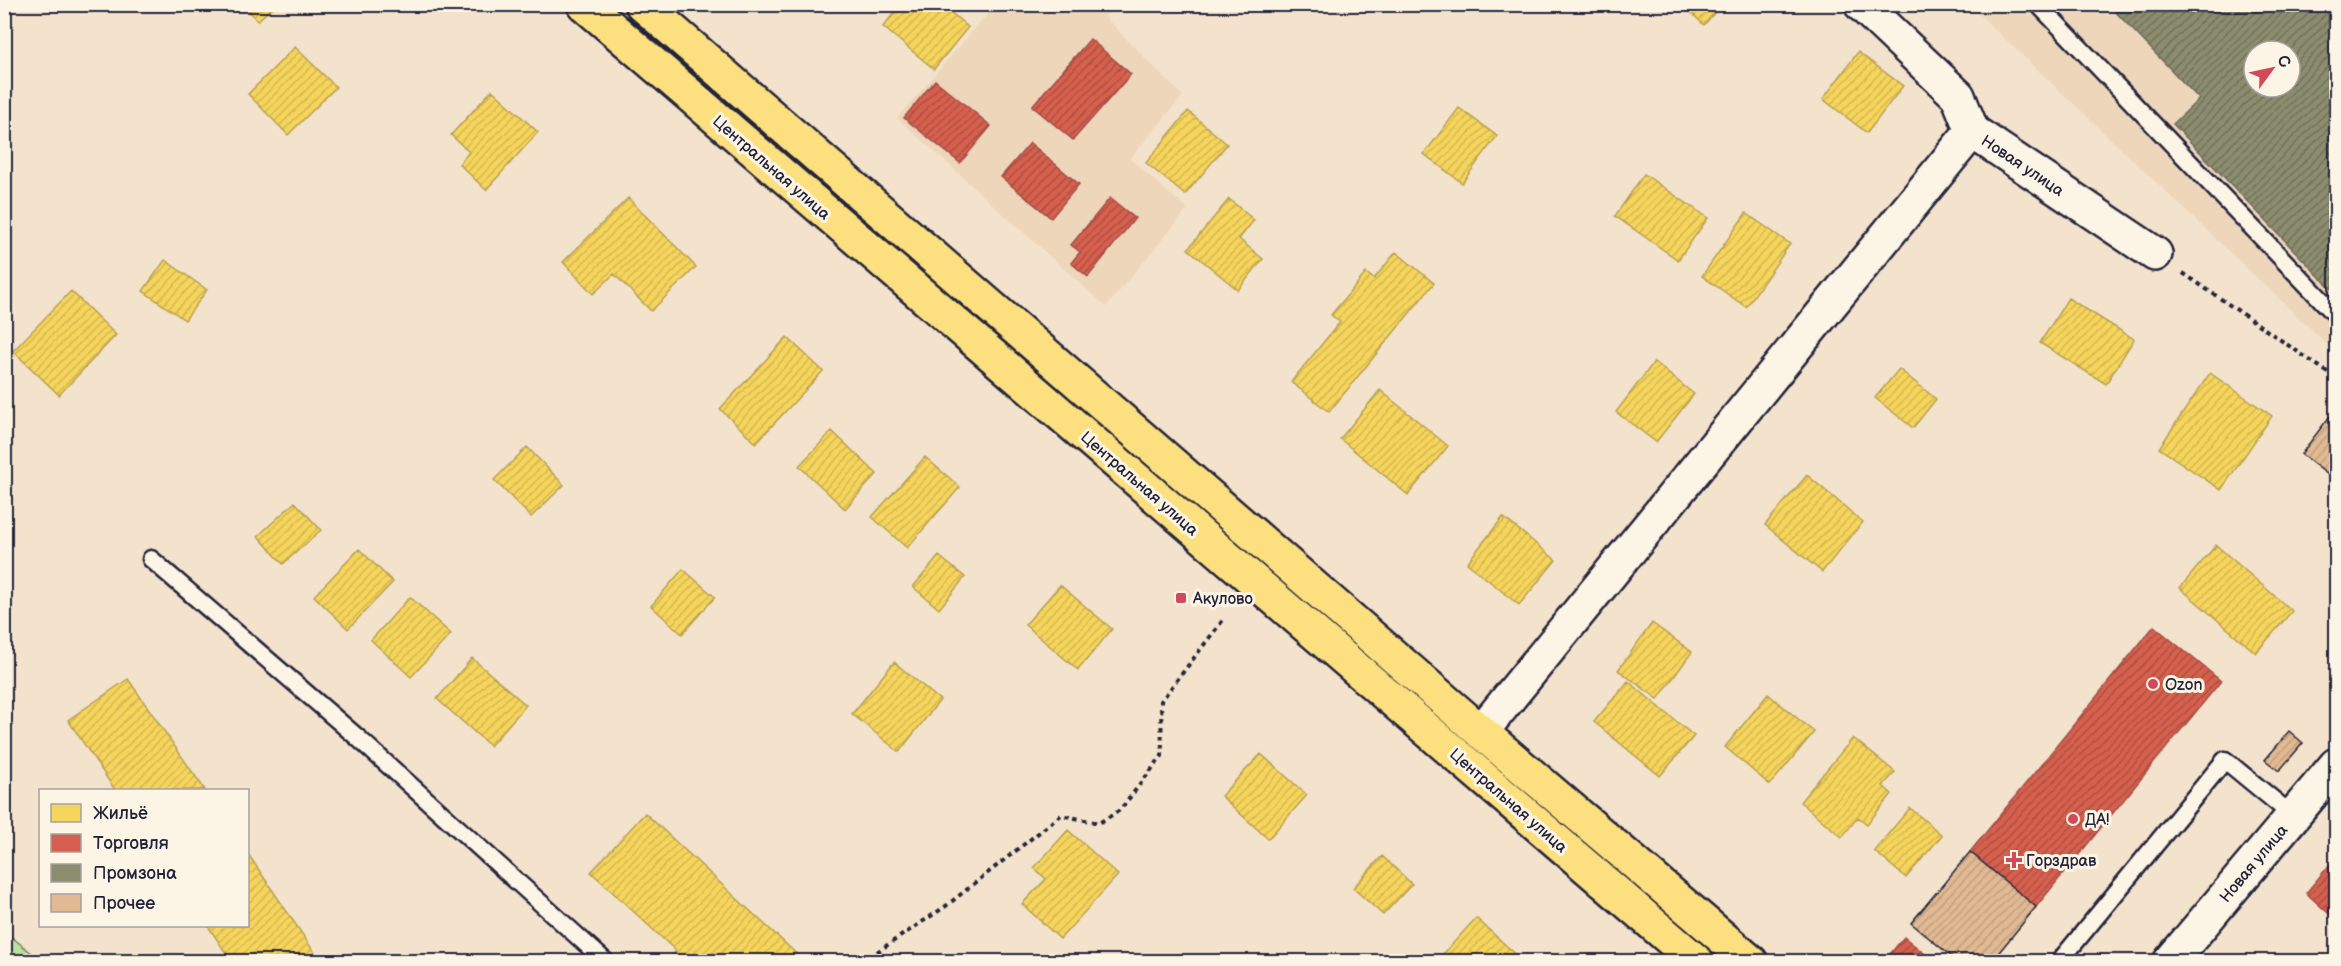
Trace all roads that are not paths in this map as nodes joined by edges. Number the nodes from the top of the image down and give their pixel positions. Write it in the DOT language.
graph roads {
  1 [pos="584,4"];
  2 [pos="1861,4"];
  3 [pos="2038,4"];
  4 [pos="652,8"];
  5 [pos="1972,131"];
  6 [pos="2155,254"];
  7 [pos="2337,315"];
  8 [pos="152,559"];
  9 [pos="1481,732"];
  10 [pos="2337,765"];
  11 [pos="2293,816"];
  12 [pos="606,962"];
  13 [pos="1697,962"];
  14 [pos="1752,962"];
  15 [pos="2059,962"];
  16 [pos="2170,962"];
  1 -- 13 [label="main road, Центральная улица"];
  2 -- 5 [label="street, Новая улица"];
  3 -- 7 [label="lane"];
  4 -- 9 [label="main road, Центральная улица"];
  5 -- 6 [label="street, Новая улица"];
  5 -- 9 [label="street"];
  8 -- 12 [label="lane"];
  9 -- 14 [label="main road, Центральная улица"];
  10 -- 11 [label="street, Новая улица"];
  11 -- 15 [label="lane"];
  11 -- 16 [label="street, Новая улица"];
}
